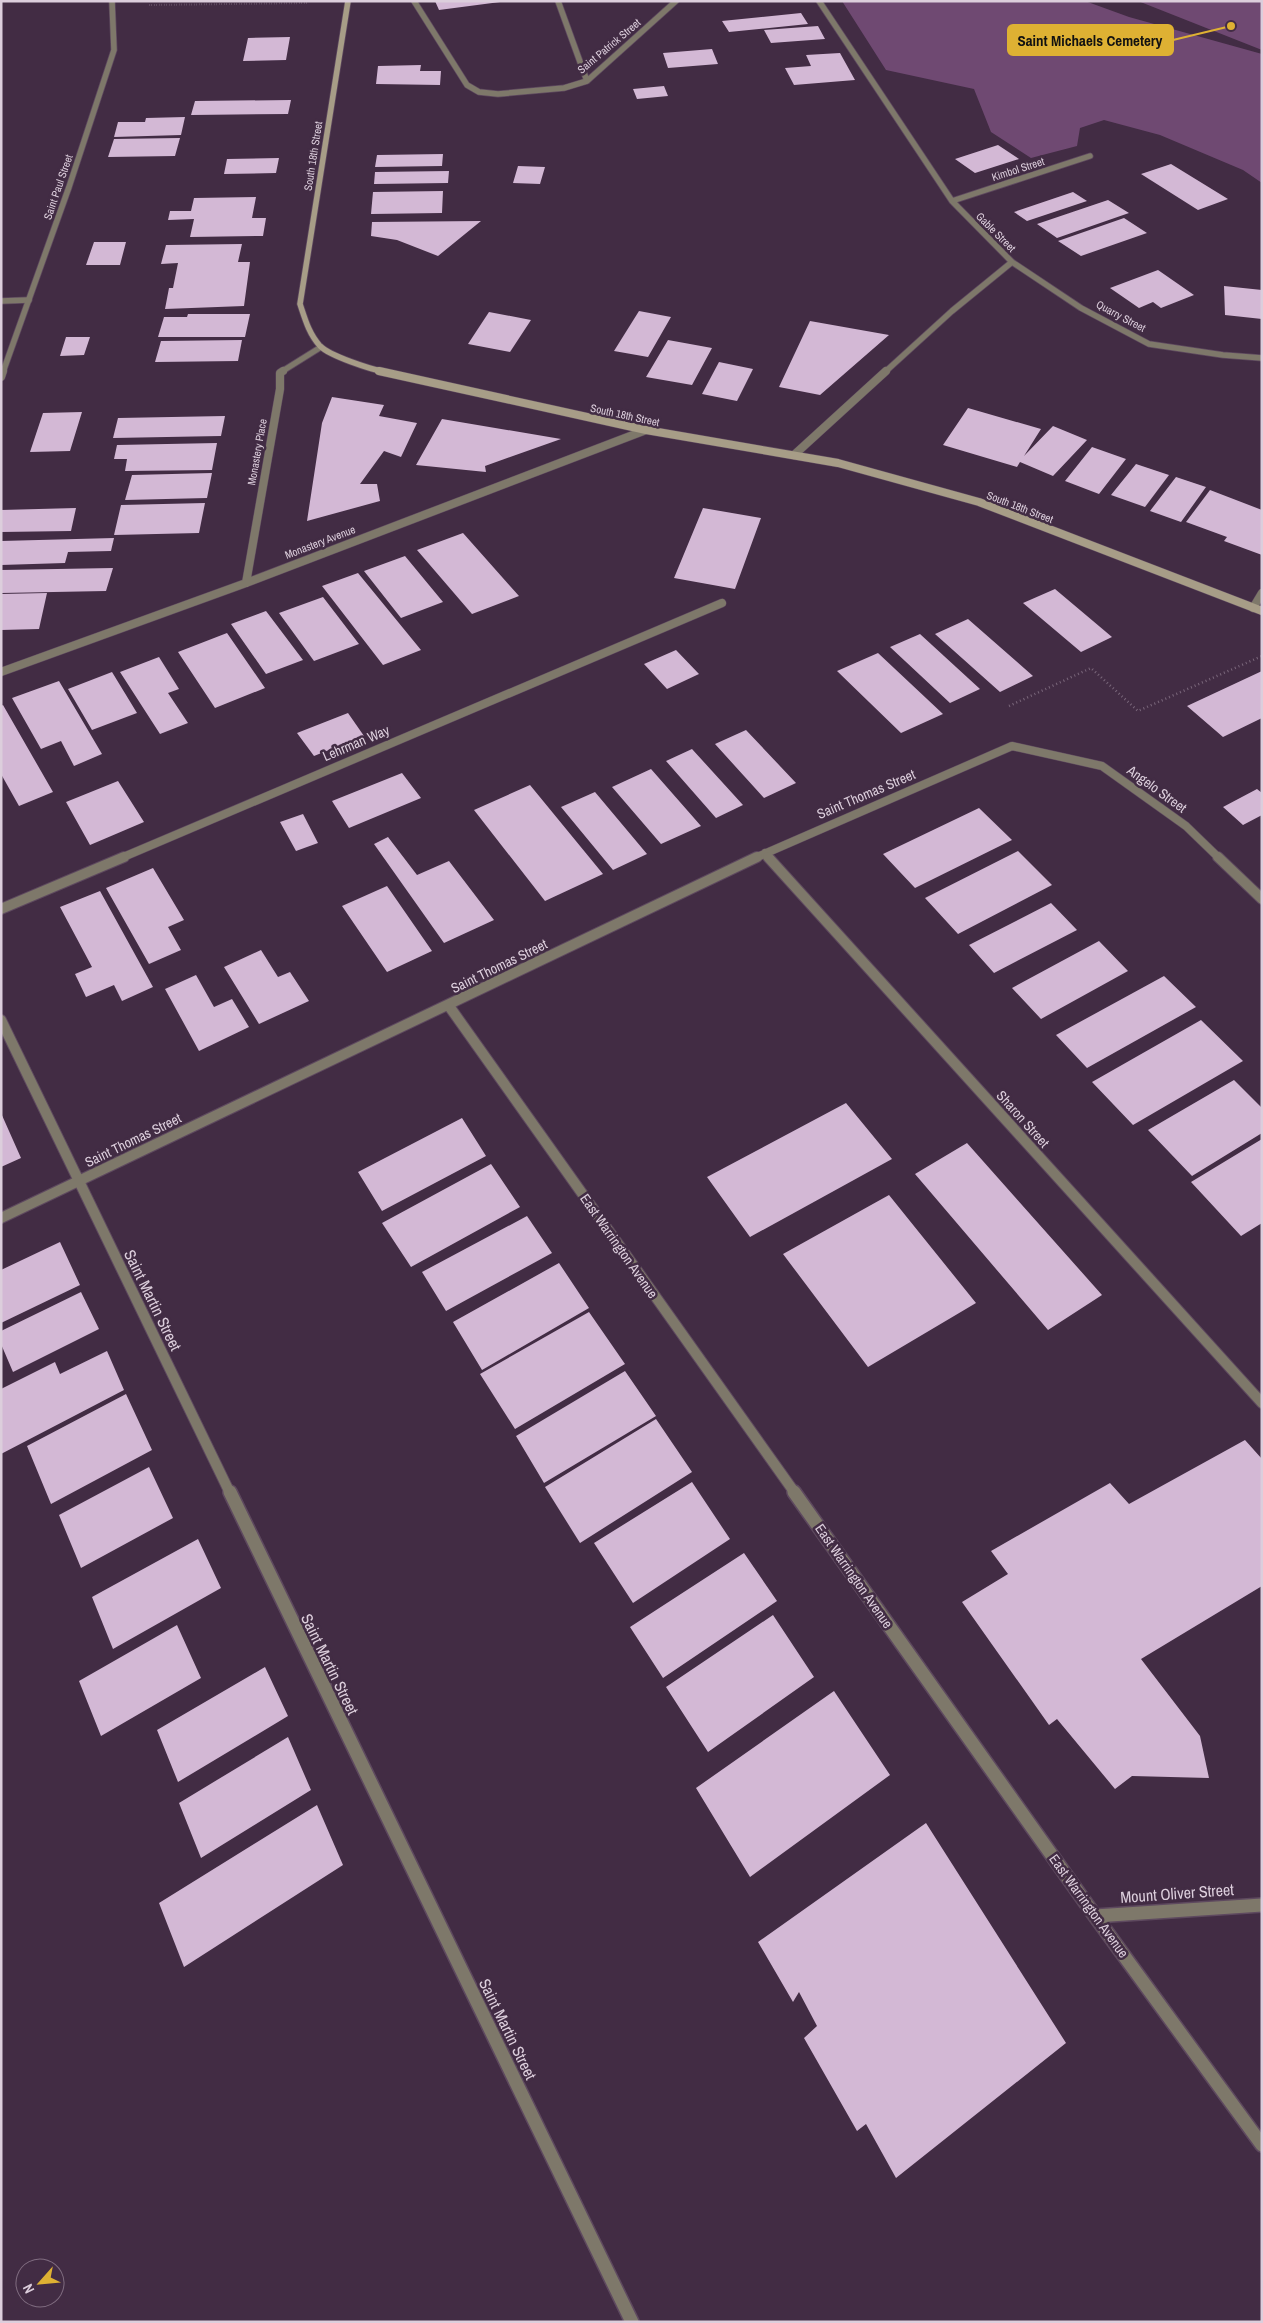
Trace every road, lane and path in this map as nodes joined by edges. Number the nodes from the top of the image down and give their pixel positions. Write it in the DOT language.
graph roads {
  1 [pos="348,1"];
  2 [pos="414,1"];
  3 [pos="558,1"];
  4 [pos="676,1"];
  5 [pos="819,1"];
  6 [pos="315,3"];
  7 [pos="113,4"];
  8 [pos="587,80"];
  9 [pos="1090,156"];
  10 [pos="952,201"];
  11 [pos="1012,262"];
  12 [pos="29,300"];
  13 [pos="1,301"];
  14 [pos="321,347"];
  15 [pos="1262,358"];
  16 [pos="1,376"];
  17 [pos="646,430"];
  18 [pos="794,456"];
  19 [pos="246,583"];
  20 [pos="1262,593"];
  21 [pos="722,603"];
  22 [pos="1252,608"];
  23 [pos="1262,611"];
  24 [pos="1,672"];
  25 [pos="1012,746"];
  26 [pos="765,853"];
  27 [pos="1262,899"];
  28 [pos="1,908"];
  29 [pos="449,1006"];
  30 [pos="1,1020"];
  31 [pos="78,1182"];
  32 [pos="1,1218"];
  33 [pos="1262,1403"];
  34 [pos="1262,1905"];
  35 [pos="1095,1916"];
  36 [pos="1262,2145"];
  37 [pos="632,2322"];
  1 -- 14 [label="main road, South 18th Street"];
  2 -- 8 [label="street, Saint Patrick Street"];
  3 -- 8 [label="street"];
  4 -- 8 [label="street, Saint Patrick Street"];
  5 -- 10 [label="street, Gable Street"];
  6 -- 7 [label="path"];
  7 -- 12 [label="street, Saint Paul Street"];
  9 -- 10 [label="street, Kimbol Street"];
  10 -- 11 [label="street, Gable Street"];
  11 -- 15 [label="street, Quarry Street"];
  11 -- 18 [label="street, Gable Street"];
  12 -- 13 [label="street"];
  12 -- 16 [label="street, Saint Paul Street"];
  14 -- 17 [label="main road, South 18th Street"];
  14 -- 19 [label="street, Monastery Place"];
  17 -- 18 [label="main road, South 18th Street"];
  17 -- 19 [label="street, Monastery Avenue"];
  18 -- 22 [label="main road, South 18th Street"];
  19 -- 24 [label="street, Monastery Avenue"];
  20 -- 22 [label="street"];
  21 -- 28 [label="street, Lehrman Way"];
  22 -- 23 [label="main road, South 18th Street"];
  25 -- 26 [label="street, Saint Thomas Street"];
  25 -- 27 [label="street, Angelo Street"];
  26 -- 29 [label="street, Saint Thomas Street"];
  26 -- 33 [label="street, Sharon Street"];
  29 -- 31 [label="street, Saint Thomas Street"];
  29 -- 35 [label="street, East Warrington Avenue"];
  30 -- 31 [label="street, Saint Martin Street"];
  31 -- 32 [label="street, Saint Thomas Street"];
  31 -- 37 [label="street, Saint Martin Street"];
  34 -- 35 [label="street, Mount Oliver Street"];
  35 -- 36 [label="street, East Warrington Avenue"];
}
